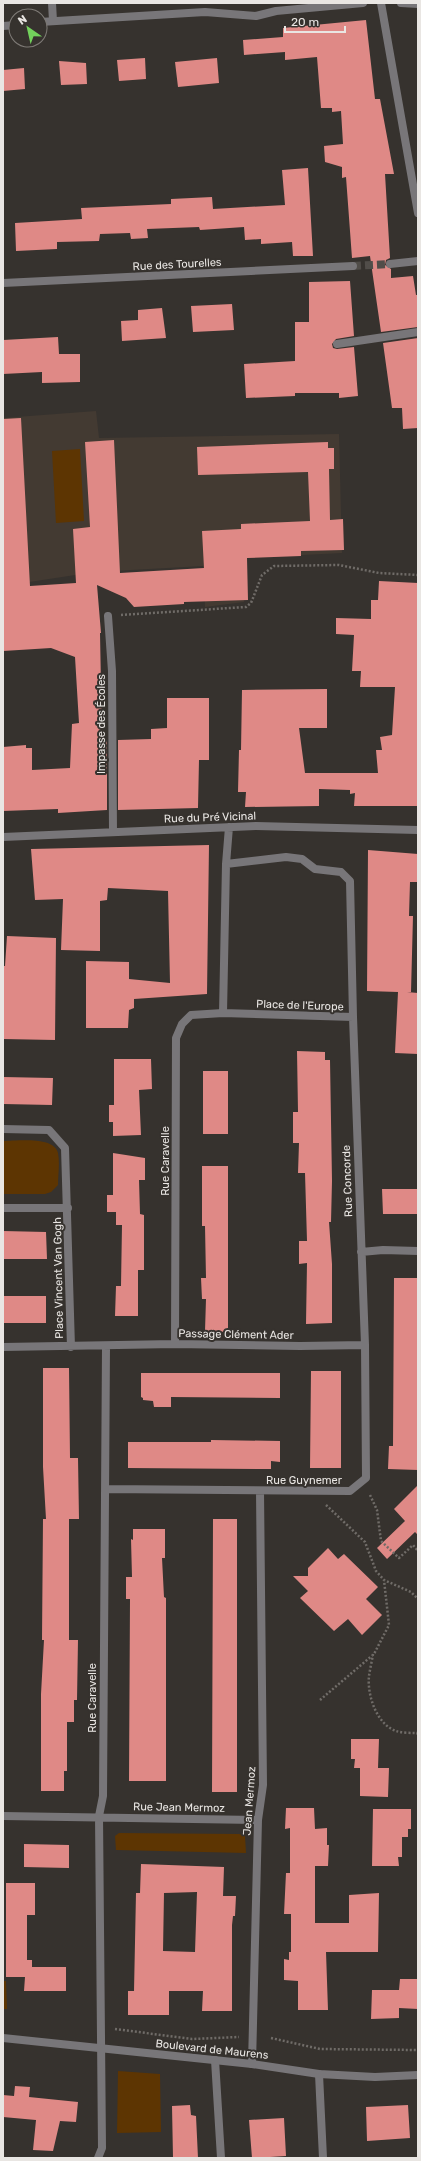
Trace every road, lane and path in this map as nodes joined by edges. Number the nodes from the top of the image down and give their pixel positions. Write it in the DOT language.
graph roads {
  1 [pos="52,3"];
  2 [pos="363,3"];
  3 [pos="381,3"];
  4 [pos="401,3"];
  5 [pos="418,4"];
  6 [pos="48,21"];
  7 [pos="53,21"];
  8 [pos="418,213"];
  9 [pos="418,261"];
  10 [pos="390,264"];
  11 [pos="353,266"];
  12 [pos="3,283"];
  13 [pos="418,332"];
  14 [pos="338,344"];
  15 [pos="418,575"];
  16 [pos="108,616"];
  17 [pos="229,827"];
  18 [pos="418,830"];
  19 [pos="113,832"];
  20 [pos="3,837"];
  21 [pos="226,864"];
  22 [pos="223,1013"];
  23 [pos="353,1017"];
  24 [pos="3,1129"];
  25 [pos="3,1208"];
  26 [pos="68,1208"];
  27 [pos="418,1250"];
  28 [pos="361,1252"];
  29 [pos="175,1344"];
  30 [pos="365,1345"];
  31 [pos="3,1347"];
  32 [pos="71,1347"];
  33 [pos="106,1347"];
  34 [pos="105,1489"];
  35 [pos="260,1491"];
  36 [pos="311,1491"];
  37 [pos="370,1496"];
  38 [pos="418,1551"];
  39 [pos="384,1580"];
  40 [pos="418,1598"];
  41 [pos="374,1654"];
  42 [pos="320,1700"];
  43 [pos="418,1735"];
  44 [pos="3,1816"];
  45 [pos="99,1816"];
  46 [pos="258,1820"];
  47 [pos="111,2028"];
  48 [pos="245,2036"];
  49 [pos="3,2038"];
  50 [pos="271,2038"];
  51 [pos="101,2048"];
  52 [pos="418,2050"];
  53 [pos="215,2060"];
  54 [pos="252,2064"];
  55 [pos="319,2074"];
  56 [pos="418,2075"];
  57 [pos="98,2158"];
  58 [pos="221,2158"];
  59 [pos="323,2158"];
  1 -- 7 [label="street"];
  2 -- 7 [label="street"];
  3 -- 8 [label="street"];
  4 -- 5 [label="street"];
  6 -- 7 [label="street"];
  9 -- 10 [label="street"];
  11 -- 12 [label="street, Rue des Tourelles"];
  13 -- 14 [label="street"];
  15 -- 16 [label="path"];
  16 -- 19 [label="street, Impasse des Écoles"];
  17 -- 18 [label="street, Rue du Pré Vicinal"];
  17 -- 19 [label="street, Rue du Pré Vicinal"];
  17 -- 21 [label="street"];
  19 -- 20 [label="street, Rue du Pré Vicinal"];
  21 -- 22 [label="street"];
  21 -- 23 [label="street, Place de l'Europe"];
  22 -- 23 [label="street, Place de l'Europe"];
  22 -- 29 [label="street, Rue Caravelle"];
  23 -- 28 [label="street, Rue Concorde"];
  24 -- 26 [label="street, Place Vincent Van Gogh"];
  25 -- 26 [label="street, Place Vincent Van Gogh"];
  26 -- 32 [label="street, Place Vincent Van Gogh"];
  27 -- 28 [label="street"];
  28 -- 30 [label="street, Rue Concorde"];
  29 -- 30 [label="street, Passage Clément Ader"];
  29 -- 33 [label="street, Passage Clément Ader"];
  30 -- 36 [label="street, Rue Guynemer"];
  31 -- 32 [label="street, Passage Clément Ader"];
  32 -- 33 [label="street, Passage Clément Ader"];
  33 -- 34 [label="street, Rue Caravelle"];
  34 -- 35 [label="street, Rue Guynemer"];
  34 -- 45 [label="street, Rue Caravelle"];
  35 -- 36 [label="street, Rue Guynemer"];
  35 -- 46 [label="street, Jean Mermoz"];
  36 -- 39 [label="path"];
  37 -- 38 [label="path"];
  39 -- 40 [label="path"];
  39 -- 41 [label="path"];
  41 -- 42 [label="path"];
  41 -- 43 [label="path"];
  44 -- 45 [label="street, Rue Jean Mermoz"];
  45 -- 46 [label="street, Rue Jean Mermoz"];
  45 -- 51 [label="street, Rue Caravelle"];
  46 -- 54 [label="street, Jean Mermoz"];
  47 -- 48 [label="path"];
  49 -- 51 [label="street, Boulevard de Maurens"];
  50 -- 52 [label="path"];
  51 -- 53 [label="street, Boulevard de Maurens"];
  51 -- 57 [label="street, Rue Caravelle"];
  53 -- 54 [label="street, Boulevard de Maurens"];
  53 -- 58 [label="street"];
  54 -- 55 [label="street, Boulevard de Maurens"];
  55 -- 56 [label="street, Boulevard de Maurens"];
  55 -- 59 [label="street"];
}
